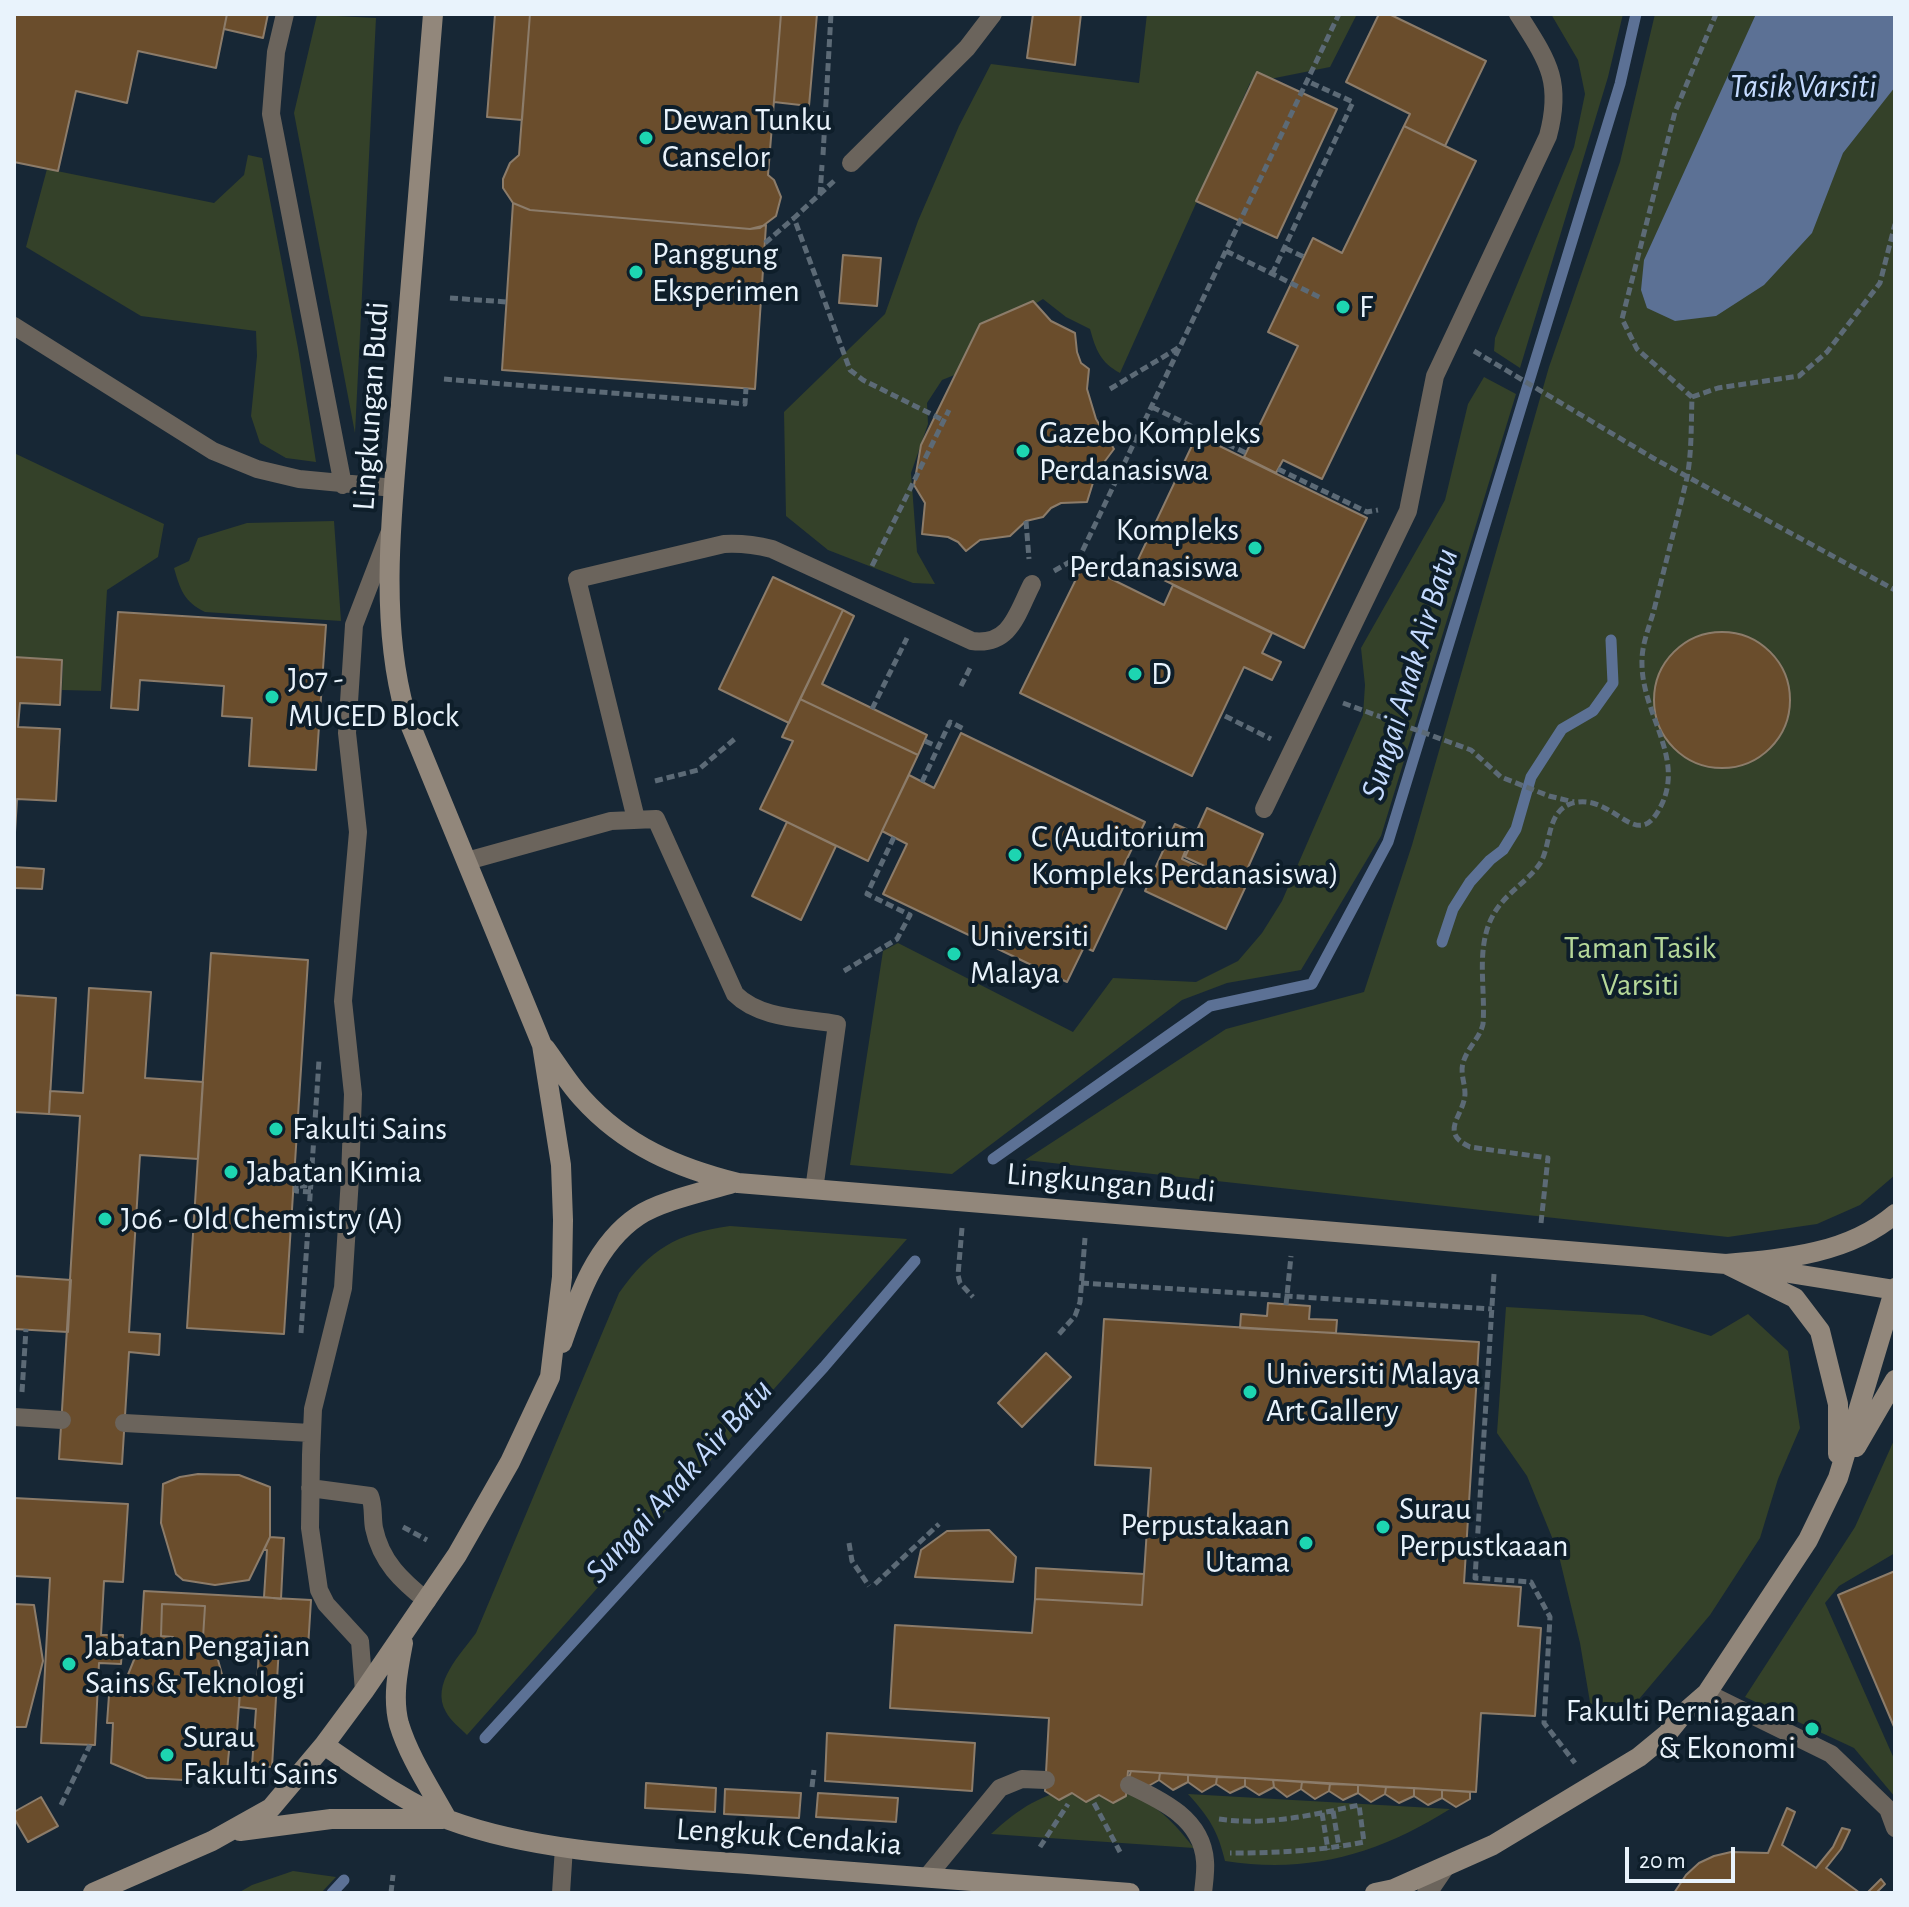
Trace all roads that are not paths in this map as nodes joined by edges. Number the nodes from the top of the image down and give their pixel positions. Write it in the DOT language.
graph roads {
  1 [pos="285,14"];
  2 [pos="433,14"];
  3 [pos="993,14"];
  4 [pos="1518,14"];
  5 [pos="851,163"];
  6 [pos="14,326"];
  7 [pos="343,485"];
  8 [pos="394,488"];
  9 [pos="392,527"];
  10 [pos="1032,584"];
  11 [pos="1264,809"];
  12 [pos="636,819"];
  13 [pos="467,861"];
  14 [pos="542,1045"];
  15 [pos="735,1183"];
  16 [pos="814,1190"];
  17 [pos="1895,1214"];
  18 [pos="1726,1264"];
  19 [pos="1895,1289"];
  20 [pos="550,1377"];
  21 [pos="1895,1380"];
  22 [pos="17,1417"];
  23 [pos="62,1420"];
  24 [pos="124,1423"];
  25 [pos="311,1433"];
  26 [pos="1838,1478"];
  27 [pos="310,1488"];
  28 [pos="427,1601"];
  29 [pos="405,1635"];
  30 [pos="364,1691"];
  31 [pos="1707,1693"];
  32 [pos="324,1745"];
  33 [pos="1046,1780"];
  34 [pos="1129,1785"];
  35 [pos="447,1819"];
  36 [pos="1895,1828"];
  37 [pos="229,1833"];
  38 [pos="564,1847"];
  39 [pos="1444,1868"];
  40 [pos="926,1878"];
  41 [pos="93,1893"];
  42 [pos="561,1893"];
  43 [pos="1130,1893"];
  44 [pos="1203,1893"];
  45 [pos="1375,1893"];
  46 [pos="1427,1893"];
  1 -- 7 [label="lane"];
  2 -- 8 [label="street, Lingkungan Budi"];
  3 -- 5 [label="lane"];
  4 -- 11 [label="lane"];
  6 -- 7 [label="lane"];
  7 -- 8 [label="lane"];
  8 -- 9 [label="street, Lingkungan Budi"];
  9 -- 13 [label="street, Lingkungan Budi"];
  9 -- 25 [label="lane"];
  10 -- 12 [label="lane"];
  12 -- 13 [label="lane"];
  12 -- 16 [label="lane"];
  13 -- 14 [label="street, Lingkungan Budi"];
  14 -- 15 [label="street, Lingkungan Budi"];
  14 -- 20 [label="street, Lingkungan Budi"];
  15 -- 16 [label="street, Lingkungan Budi"];
  15 -- 20 [label="street"];
  16 -- 18 [label="street, Lingkungan Budi"];
  17 -- 18 [label="street, Lingkungan Budi"];
  18 -- 19 [label="street, Lingkungan Budi"];
  18 -- 26 [label="street"];
  19 -- 26 [label="street"];
  20 -- 28 [label="street, Lingkungan Budi"];
  21 -- 26 [label="street"];
  22 -- 23 [label="lane"];
  24 -- 25 [label="lane"];
  25 -- 27 [label="lane"];
  26 -- 31 [label="street"];
  27 -- 28 [label="lane"];
  27 -- 30 [label="lane"];
  28 -- 29 [label="street, Lingkungan Budi"];
  29 -- 30 [label="street"];
  29 -- 35 [label="street"];
  30 -- 32 [label="street"];
  31 -- 36 [label="lane"];
  31 -- 39 [label="street"];
  32 -- 35 [label="street, Lengkuk Cendakia"];
  32 -- 37 [label="street"];
  33 -- 40 [label="lane"];
  34 -- 44 [label="lane"];
  35 -- 37 [label="street, Lengkuk Cendakia"];
  35 -- 38 [label="street, Lengkuk Cendakia"];
  37 -- 41 [label="street"];
  38 -- 40 [label="street, Lengkuk Cendakia"];
  38 -- 42 [label="lane"];
  39 -- 45 [label="street"];
  39 -- 46 [label="street"];
  40 -- 43 [label="street, Lengkuk Cendakia"];
}
